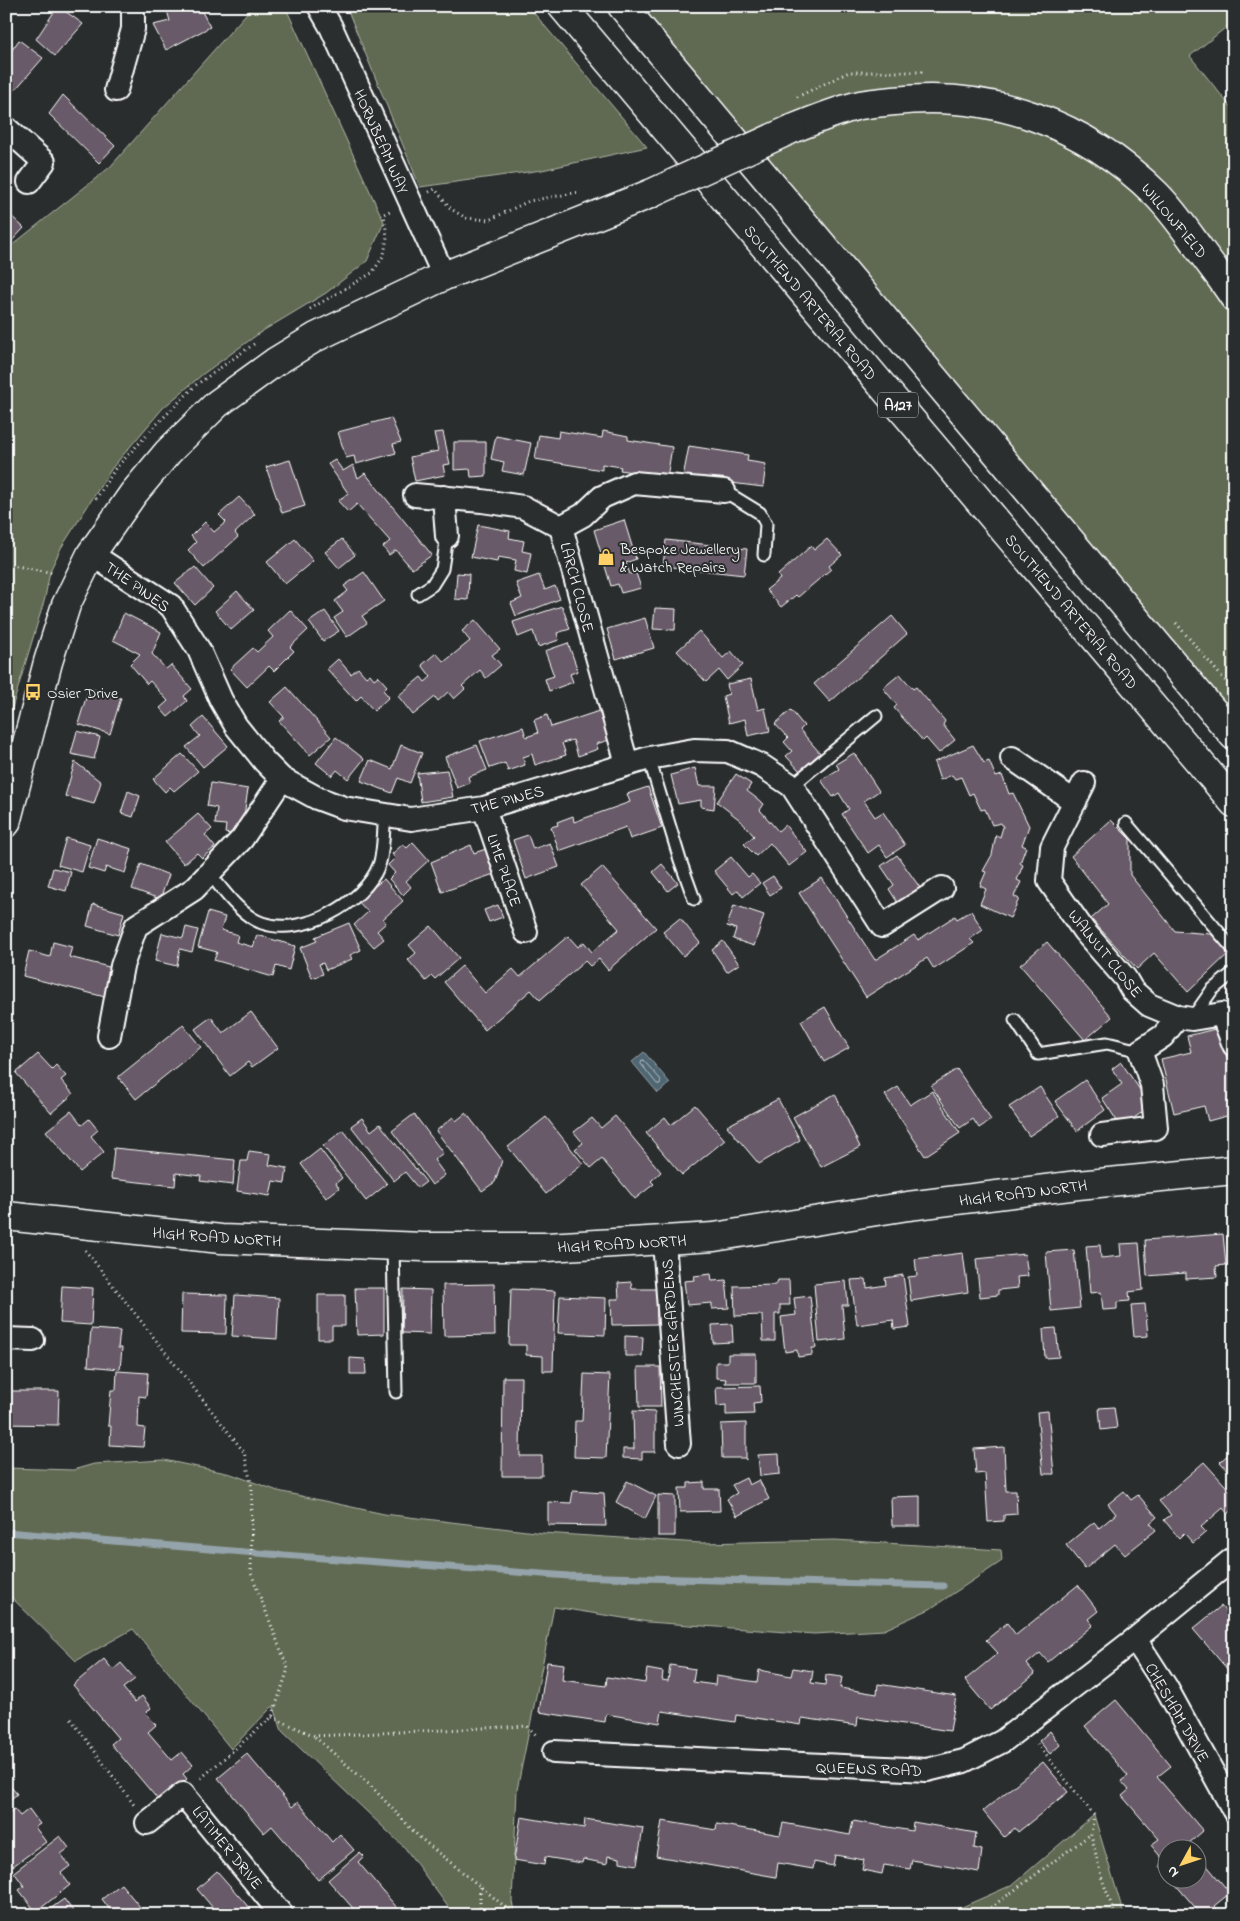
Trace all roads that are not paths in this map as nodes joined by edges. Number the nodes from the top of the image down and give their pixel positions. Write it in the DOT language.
graph roads {
  1 [pos="133,6"];
  2 [pos="319,6"];
  3 [pos="562,6"];
  4 [pos="622,6"];
  5 [pos="116,90"];
  6 [pos="6,128"];
  7 [pos="29,182"];
  8 [pos="444,276"];
  9 [pos="1234,297"];
  10 [pos="724,491"];
  11 [pos="415,495"];
  12 [pos="444,497"];
  13 [pos="561,527"];
  14 [pos="447,536"];
  15 [pos="91,554"];
  16 [pos="764,555"];
  17 [pos="418,594"];
  18 [pos="876,716"];
  19 [pos="1234,736"];
  20 [pos="648,758"];
  21 [pos="1012,758"];
  22 [pos="627,764"];
  23 [pos="282,779"];
  24 [pos="792,786"];
  25 [pos="1234,803"];
  26 [pos="484,808"];
  27 [pos="385,815"];
  28 [pos="6,823"];
  29 [pos="1126,824"];
  30 [pos="210,874"];
  31 [pos="942,888"];
  32 [pos="694,899"];
  33 [pos="526,932"];
  34 [pos="1234,950"];
  35 [pos="1234,972"];
  36 [pos="1185,1018"];
  37 [pos="1015,1020"];
  38 [pos="109,1036"];
  39 [pos="1234,1045"];
  40 [pos="1140,1051"];
  41 [pos="1102,1135"];
  42 [pos="1234,1170"];
  43 [pos="6,1196"];
  44 [pos="6,1214"];
  45 [pos="664,1241"];
  46 [pos="393,1246"];
  47 [pos="6,1339"];
  48 [pos="33,1340"];
  49 [pos="396,1392"];
  50 [pos="679,1444"];
  51 [pos="1234,1558"];
  52 [pos="1135,1640"];
  53 [pos="554,1752"];
  54 [pos="1234,1811"];
  55 [pos="147,1824"];
  56 [pos="282,1915"];
  1 -- 5 [label="street"];
  2 -- 8 [label="street, HORNBEAM WAY"];
  3 -- 25 [label="main road, SOUTHEND ARTERIAL ROAD / A127"];
  4 -- 19 [label="main road, A127"];
  6 -- 7 [label="street"];
  8 -- 9 [label="main road, WILLOWFIELD, bridge"];
  8 -- 15 [label="main road, WILLOWFIELD"];
  10 -- 13 [label="street"];
  10 -- 16 [label="lane"];
  11 -- 12 [label="street, LARCH CLOSE"];
  12 -- 13 [label="street, LARCH CLOSE"];
  12 -- 14 [label="street"];
  13 -- 22 [label="street, LARCH CLOSE"];
  14 -- 17 [label="lane"];
  15 -- 23 [label="street, THE PINES"];
  15 -- 28 [label="main road, WILLOWFIELD"];
  18 -- 24 [label="lane"];
  20 -- 22 [label="street, THE PINES"];
  20 -- 24 [label="street, THE PINES"];
  20 -- 32 [label="lane"];
  21 -- 36 [label="street, WALNUT CLOSE"];
  22 -- 26 [label="street, THE PINES"];
  23 -- 27 [label="street, THE PINES"];
  23 -- 30 [label="street"];
  24 -- 31 [label="street, THE PINES"];
  26 -- 27 [label="street, THE PINES"];
  26 -- 33 [label="street, LIME PLACE"];
  27 -- 30 [label="lane"];
  29 -- 34 [label="lane"];
  30 -- 38 [label="street"];
  35 -- 36 [label="lane"];
  36 -- 39 [label="street"];
  36 -- 40 [label="street"];
  37 -- 40 [label="lane"];
  40 -- 41 [label="street"];
  42 -- 45 [label="main road, HIGH ROAD NORTH"];
  43 -- 44 [label="main road"];
  44 -- 46 [label="main road, HIGH ROAD NORTH"];
  45 -- 46 [label="main road, HIGH ROAD NORTH"];
  45 -- 50 [label="street, WINCHESTER GARDENS"];
  46 -- 49 [label="lane"];
  47 -- 48 [label="street"];
  51 -- 52 [label="street, QUEENS ROAD"];
  52 -- 53 [label="street, QUEENS ROAD"];
  52 -- 54 [label="street, CHESHAM DRIVE"];
  55 -- 56 [label="street, LATIMER DRIVE"];
}
